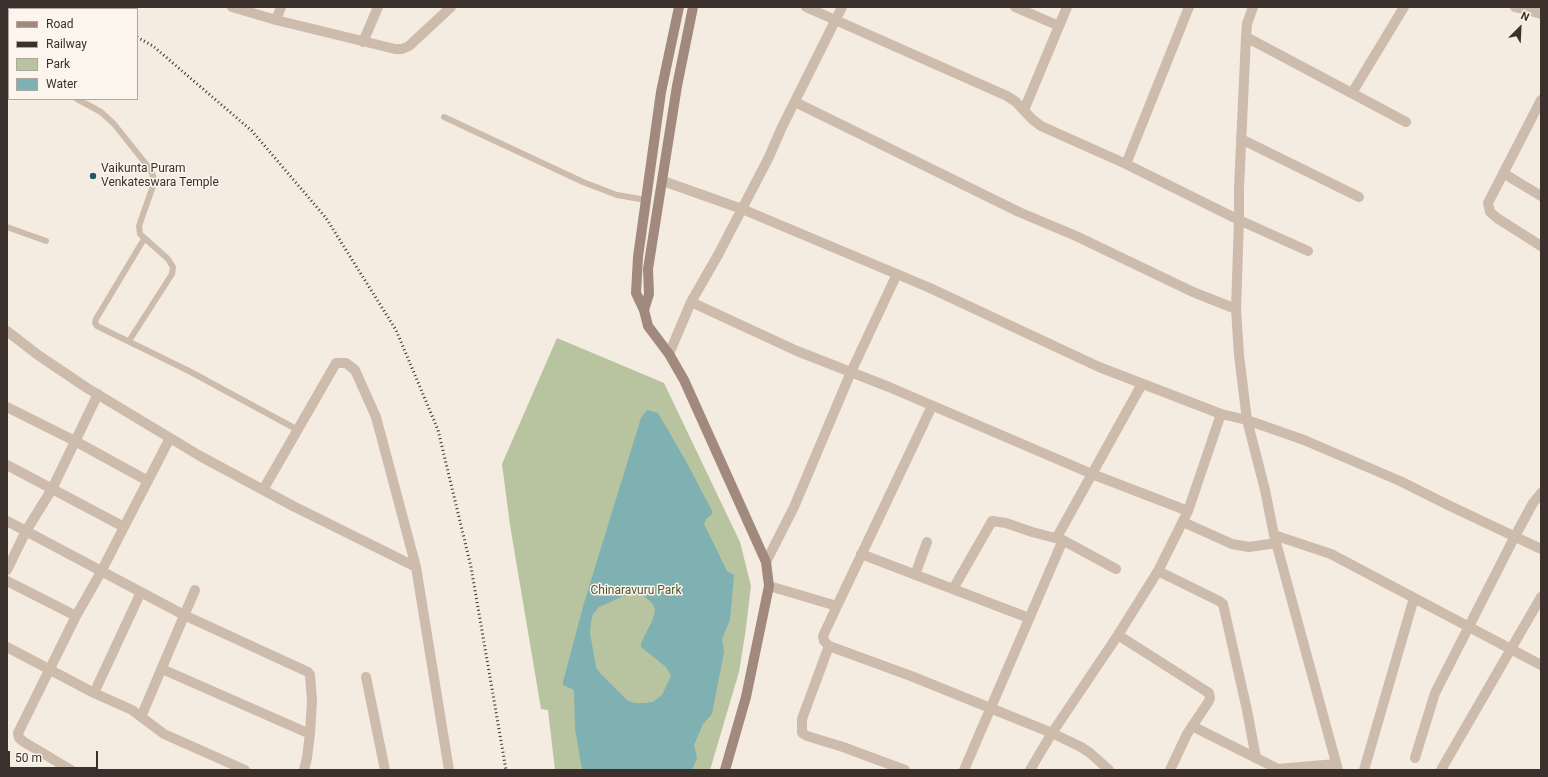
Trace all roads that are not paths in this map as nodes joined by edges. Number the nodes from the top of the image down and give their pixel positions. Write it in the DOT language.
graph roads {
  1 [pos="232,7"];
  2 [pos="281,7"];
  3 [pos="378,7"];
  4 [pos="451,7"];
  5 [pos="679,7"];
  6 [pos="693,7"];
  7 [pos="806,7"];
  8 [pos="842,7"];
  9 [pos="1015,7"];
  10 [pos="1067,7"];
  11 [pos="1189,7"];
  12 [pos="1253,7"];
  13 [pos="1404,7"];
  14 [pos="1515,7"];
  15 [pos="1541,14"];
  16 [pos="276,20"];
  17 [pos="836,20"];
  18 [pos="1059,26"];
  19 [pos="1246,37"];
  20 [pos="364,42"];
  21 [pos="1352,94"];
  22 [pos="79,100"];
  23 [pos="1541,100"];
  24 [pos="795,102"];
  25 [pos="1024,110"];
  26 [pos="444,117"];
  27 [pos="1406,122"];
  28 [pos="1241,139"];
  29 [pos="1126,164"];
  30 [pos="1503,174"];
  31 [pos="663,181"];
  32 [pos="1541,196"];
  33 [pos="1358,197"];
  34 [pos="646,200"];
  35 [pos="742,209"];
  36 [pos="1239,220"];
  37 [pos="7,227"];
  38 [pos="144,239"];
  39 [pos="46,241"];
  40 [pos="1541,246"];
  41 [pos="1308,250"];
  42 [pos="897,274"];
  43 [pos="691,302"];
  44 [pos="1236,309"];
  45 [pos="644,310"];
  46 [pos="7,331"];
  47 [pos="129,341"];
  48 [pos="668,354"];
  49 [pos="851,372"];
  50 [pos="1142,384"];
  51 [pos="98,394"];
  52 [pos="932,406"];
  53 [pos="7,408"];
  54 [pos="1221,414"];
  55 [pos="1247,420"];
  56 [pos="298,430"];
  57 [pos="170,438"];
  58 [pos="75,441"];
  59 [pos="7,465"];
  60 [pos="1092,474"];
  61 [pos="148,481"];
  62 [pos="52,489"];
  63 [pos="263,490"];
  64 [pos="1541,493"];
  65 [pos="1188,511"];
  66 [pos="7,521"];
  67 [pos="1183,522"];
  68 [pos="1036,526"];
  69 [pos="124,527"];
  70 [pos="26,531"];
  71 [pos="1515,536"];
  72 [pos="1060,538"];
  73 [pos="1275,539"];
  74 [pos="927,542"];
  75 [pos="1541,549"];
  76 [pos="861,554"];
  77 [pos="766,562"];
  78 [pos="416,567"];
  79 [pos="1116,569"];
  80 [pos="7,570"];
  81 [pos="1158,571"];
  82 [pos="101,572"];
  83 [pos="914,575"];
  84 [pos="7,581"];
  85 [pos="769,586"];
  86 [pos="953,589"];
  87 [pos="195,590"];
  88 [pos="141,592"];
  89 [pos="1541,596"];
  90 [pos="1414,598"];
  91 [pos="837,606"];
  92 [pos="184,615"];
  93 [pos="76,616"];
  94 [pos="1029,618"];
  95 [pos="1469,627"];
  96 [pos="1118,635"];
  97 [pos="830,646"];
  98 [pos="7,647"];
  99 [pos="1511,648"];
  100 [pos="1541,665"];
  101 [pos="50,669"];
  102 [pos="162,669"];
  103 [pos="366,677"];
  104 [pos="94,693"];
  105 [pos="990,708"];
  106 [pos="141,717"];
  107 [pos="1192,726"];
  108 [pos="1052,733"];
  109 [pos="310,734"];
  110 [pos="1256,758"];
  111 [pos="1415,758"];
  112 [pos="225,766"];
  113 [pos="1337,767"];
  114 [pos="71,770"];
  115 [pos="245,770"];
  116 [pos="304,770"];
  117 [pos="385,770"];
  118 [pos="449,770"];
  119 [pos="725,770"];
  120 [pos="904,770"];
  121 [pos="964,770"];
  122 [pos="1030,770"];
  123 [pos="1109,770"];
  124 [pos="1170,770"];
  125 [pos="1364,770"];
  126 [pos="1441,770"];
  1 -- 16 [label="street"];
  2 -- 16 [label="street"];
  3 -- 20 [label="street"];
  4 -- 20 [label="street"];
  5 -- 34 [label="main road"];
  6 -- 31 [label="main road"];
  7 -- 17 [label="street"];
  8 -- 17 [label="street"];
  9 -- 18 [label="street"];
  10 -- 18 [label="street"];
  11 -- 29 [label="street"];
  12 -- 19 [label="street"];
  13 -- 21 [label="street"];
  14 -- 15 [label="street"];
  16 -- 20 [label="street"];
  17 -- 24 [label="street"];
  17 -- 25 [label="street"];
  18 -- 25 [label="street"];
  19 -- 21 [label="street"];
  19 -- 28 [label="street"];
  21 -- 27 [label="street"];
  22 -- 38 [label="lane"];
  23 -- 30 [label="street"];
  24 -- 35 [label="street"];
  24 -- 44 [label="street"];
  25 -- 29 [label="street"];
  26 -- 34 [label="lane"];
  28 -- 33 [label="street"];
  28 -- 36 [label="street"];
  29 -- 36 [label="street"];
  30 -- 32 [label="street"];
  30 -- 40 [label="street"];
  31 -- 35 [label="street"];
  31 -- 45 [label="main road"];
  34 -- 45 [label="main road"];
  35 -- 42 [label="street"];
  35 -- 43 [label="street"];
  36 -- 41 [label="street"];
  36 -- 44 [label="street"];
  37 -- 39 [label="lane"];
  38 -- 47 [label="lane"];
  38 -- 47 [label="lane"];
  42 -- 49 [label="street"];
  42 -- 50 [label="street"];
  43 -- 48 [label="street"];
  43 -- 49 [label="street"];
  44 -- 55 [label="street"];
  45 -- 48 [label="main road"];
  46 -- 51 [label="street"];
  47 -- 56 [label="lane"];
  48 -- 77 [label="main road"];
  49 -- 52 [label="street"];
  49 -- 77 [label="street"];
  50 -- 54 [label="street"];
  50 -- 60 [label="street"];
  51 -- 57 [label="street"];
  51 -- 58 [label="street"];
  52 -- 60 [label="street"];
  52 -- 76 [label="street"];
  53 -- 58 [label="street"];
  54 -- 55 [label="street"];
  54 -- 65 [label="street"];
  55 -- 71 [label="street"];
  55 -- 73 [label="street"];
  56 -- 63 [label="street"];
  56 -- 78 [label="street"];
  57 -- 61 [label="street"];
  57 -- 63 [label="street"];
  58 -- 61 [label="street"];
  58 -- 62 [label="street"];
  59 -- 62 [label="street"];
  60 -- 65 [label="street"];
  60 -- 72 [label="street"];
  61 -- 69 [label="street"];
  62 -- 69 [label="street"];
  62 -- 70 [label="street"];
  63 -- 78 [label="street"];
  64 -- 71 [label="street"];
  65 -- 67 [label="street"];
  66 -- 70 [label="street"];
  67 -- 73 [label="street"];
  67 -- 81 [label="street"];
  68 -- 72 [label="street"];
  69 -- 82 [label="street"];
  70 -- 80 [label="street"];
  70 -- 82 [label="street"];
  71 -- 75 [label="street"];
  71 -- 95 [label="street"];
  72 -- 79 [label="street"];
  72 -- 86 [label="street"];
  72 -- 94 [label="street"];
  73 -- 90 [label="street"];
  73 -- 113 [label="street"];
  74 -- 83 [label="street"];
  76 -- 83 [label="street"];
  76 -- 91 [label="street"];
  77 -- 85 [label="main road"];
  78 -- 118 [label="street"];
  81 -- 96 [label="street"];
  81 -- 110 [label="street"];
  82 -- 88 [label="street"];
  82 -- 93 [label="street"];
  83 -- 86 [label="street"];
  84 -- 93 [label="street"];
  85 -- 91 [label="street"];
  85 -- 119 [label="main road"];
  86 -- 94 [label="street"];
  87 -- 92 [label="street"];
  88 -- 92 [label="street"];
  88 -- 104 [label="street"];
  89 -- 99 [label="street"];
  90 -- 95 [label="street"];
  90 -- 125 [label="street"];
  91 -- 97 [label="street"];
  92 -- 102 [label="street"];
  92 -- 109 [label="street"];
  93 -- 101 [label="street"];
  94 -- 105 [label="street"];
  95 -- 99 [label="street"];
  95 -- 111 [label="street"];
  96 -- 107 [label="street"];
  96 -- 108 [label="street"];
  97 -- 105 [label="street"];
  97 -- 120 [label="street"];
  98 -- 101 [label="street"];
  99 -- 100 [label="street"];
  99 -- 126 [label="street"];
  101 -- 104 [label="street"];
  101 -- 114 [label="street"];
  102 -- 106 [label="street"];
  102 -- 109 [label="street"];
  103 -- 117 [label="street"];
  104 -- 106 [label="street"];
  105 -- 108 [label="street"];
  105 -- 121 [label="street"];
  106 -- 112 [label="street"];
  107 -- 110 [label="street"];
  107 -- 124 [label="street"];
  108 -- 122 [label="street"];
  108 -- 123 [label="street"];
  109 -- 116 [label="street"];
  110 -- 113 [label="street"];
  112 -- 115 [label="street"];
}
